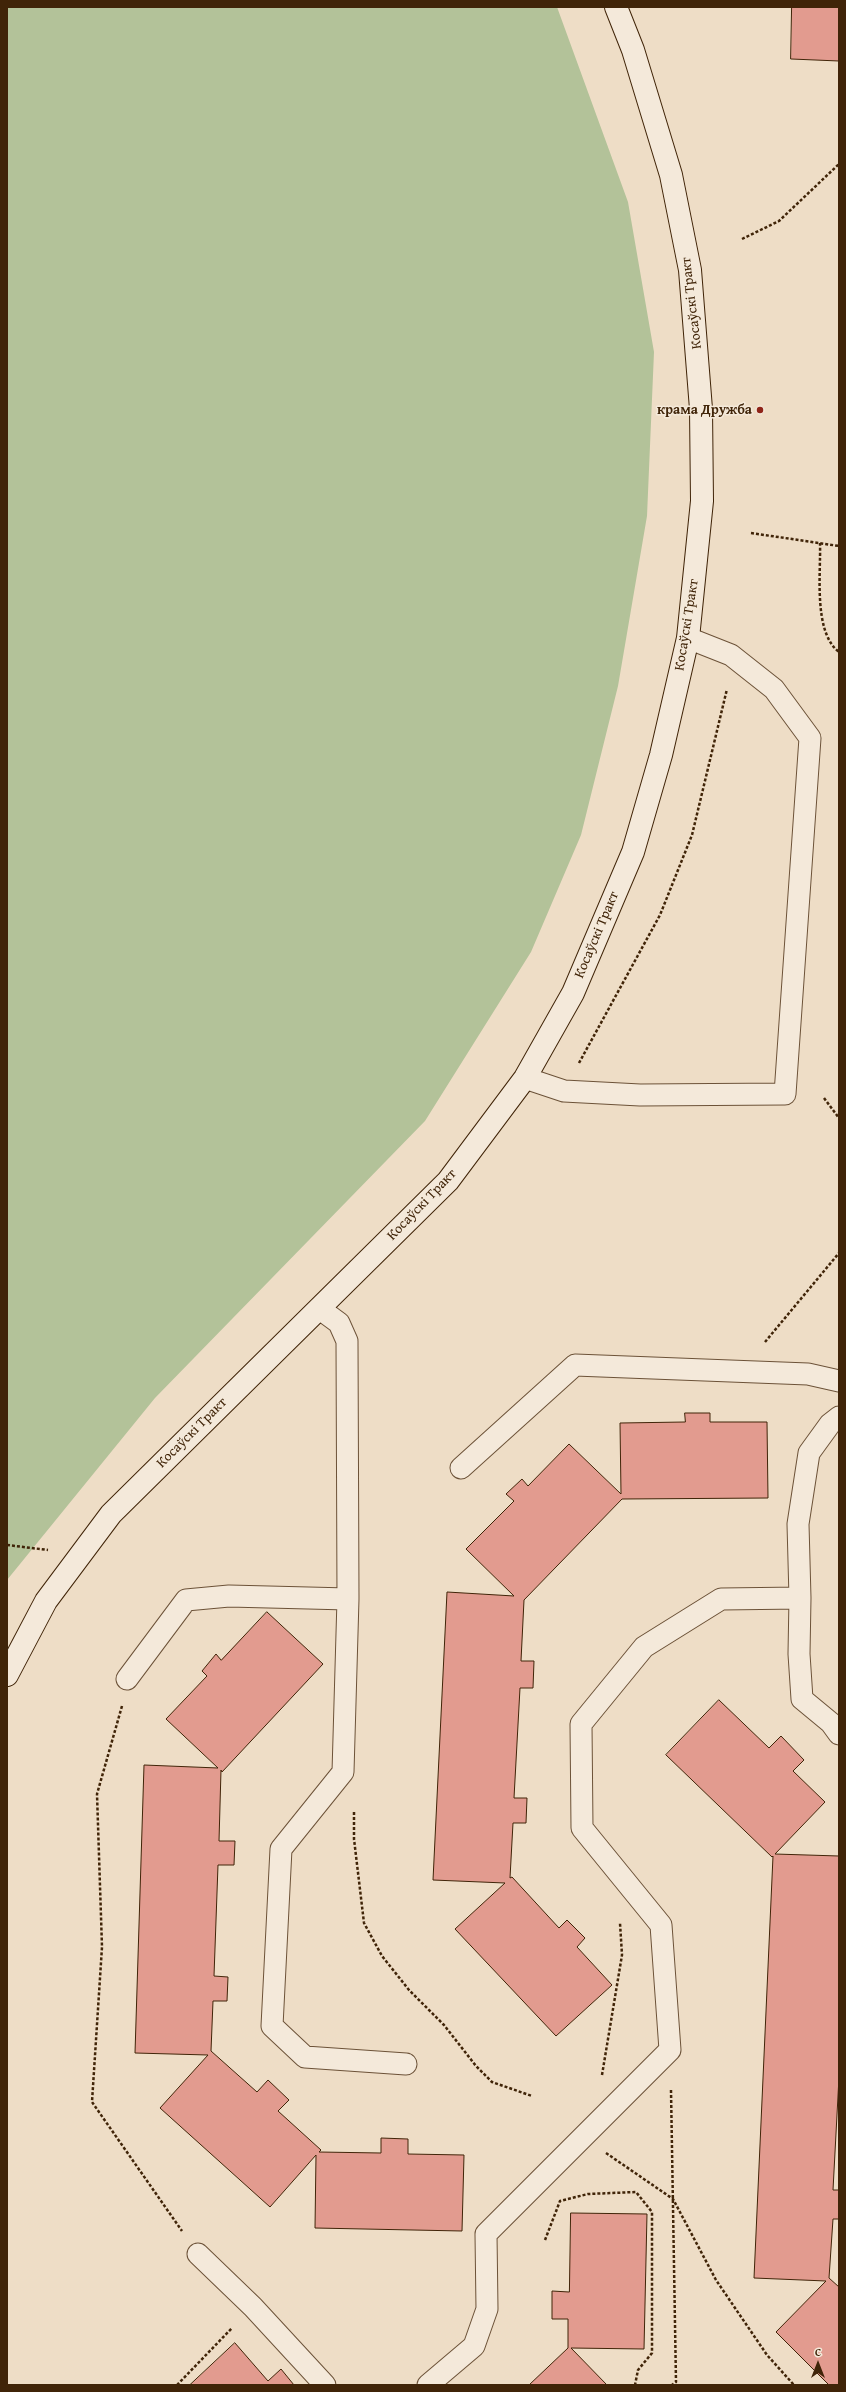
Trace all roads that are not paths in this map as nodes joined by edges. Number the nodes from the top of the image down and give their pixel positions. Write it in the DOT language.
graph roads {
  1 [pos="616,7"];
  2 [pos="688,638"];
  3 [pos="525,1078"];
  4 [pos="320,1309"];
  5 [pos="839,1381"];
  6 [pos="839,1417"];
  7 [pos="461,1468"];
  8 [pos="800,1598"];
  9 [pos="348,1599"];
  10 [pos="7,1675"];
  11 [pos="127,1679"];
  12 [pos="839,1734"];
  13 [pos="406,2064"];
  14 [pos="198,2254"];
  15 [pos="325,2385"];
  16 [pos="428,2385"];
  1 -- 2 [label="main road, Косаўскі Тракт"];
  2 -- 3 [label="main road, Косаўскі Тракт"];
  2 -- 3 [label="lane"];
  3 -- 4 [label="main road, Косаўскі Тракт"];
  4 -- 9 [label="lane"];
  4 -- 10 [label="main road, Косаўскі Тракт"];
  5 -- 7 [label="lane"];
  6 -- 8 [label="lane"];
  8 -- 12 [label="lane"];
  8 -- 16 [label="lane"];
  9 -- 11 [label="lane"];
  9 -- 13 [label="lane"];
  14 -- 15 [label="lane"];
}
